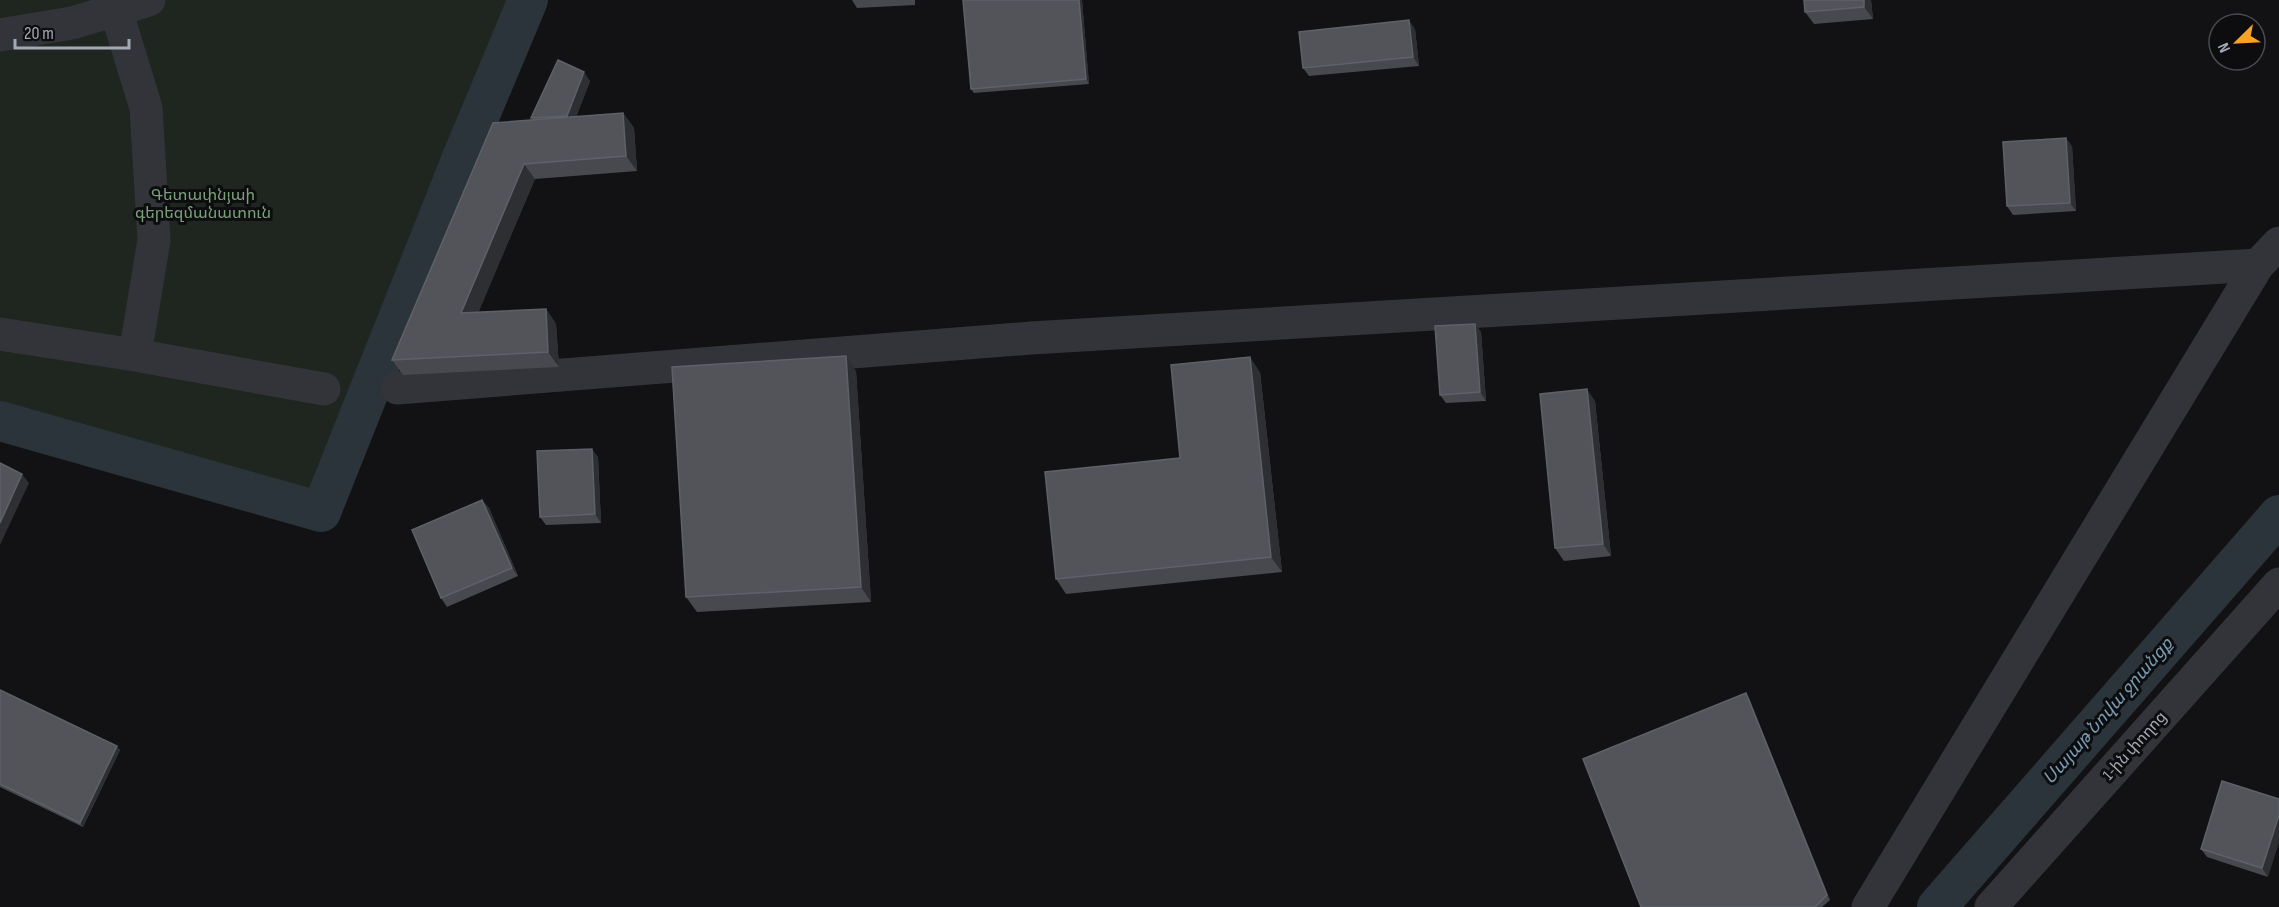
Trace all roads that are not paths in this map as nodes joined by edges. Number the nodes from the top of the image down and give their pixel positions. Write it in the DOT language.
graph roads {
  1 [pos="149,0"];
  2 [pos="116,10"];
  3 [pos="68,11"];
  4 [pos="0,35"];
  5 [pos="2269,254"];
  6 [pos="0,334"];
  7 [pos="135,355"];
  8 [pos="397,388"];
  9 [pos="324,389"];
  10 [pos="2279,584"];
  11 [pos="1868,907"];
  12 [pos="1991,907"];
  1 -- 2 [label="street"];
  2 -- 3 [label="street"];
  2 -- 7 [label="street"];
  3 -- 4 [label="street"];
  5 -- 8 [label="street"];
  5 -- 11 [label="street"];
  6 -- 7 [label="street"];
  7 -- 9 [label="street"];
  10 -- 12 [label="street, 1-ին փողոց"];
}
